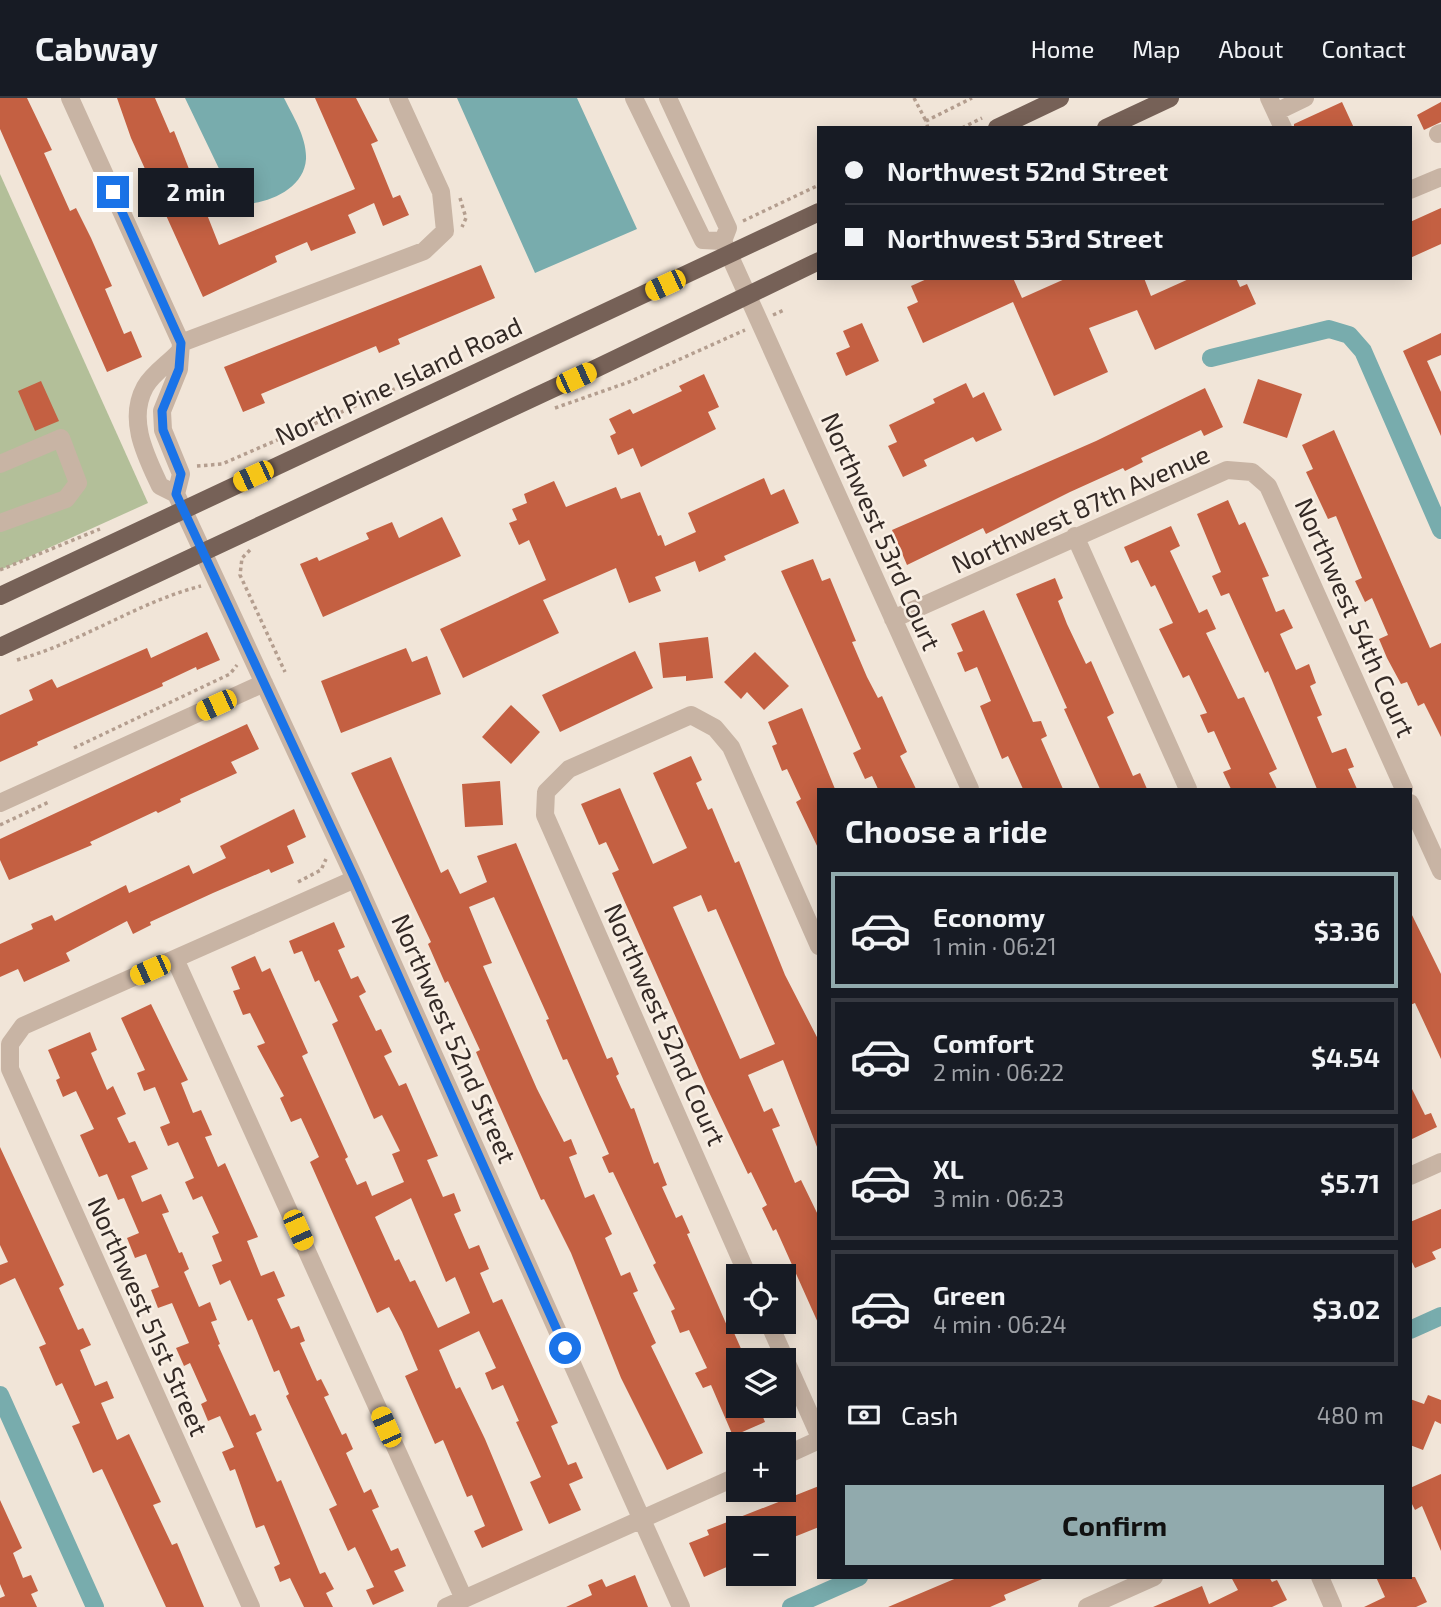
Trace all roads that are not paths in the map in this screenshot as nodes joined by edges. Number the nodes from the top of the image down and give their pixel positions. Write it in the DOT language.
graph roads {
  1 [pos="70,98"];
  2 [pos="398,98"];
  3 [pos="634,98"];
  4 [pos="668,98"];
  5 [pos="1060,98"];
  6 [pos="1170,98"];
  7 [pos="1305,98"];
  8 [pos="1276,113"];
  9 [pos="1001,126"];
  10 [pos="1109,126"];
  11 [pos="1441,177"];
  12 [pos="1412,189"];
  13 [pos="817,213"];
  14 [pos="726,248"];
  15 [pos="817,262"];
  16 [pos="748,293"];
  17 [pos="180,348"];
  18 [pos="0,464"];
  19 [pos="1252,472"];
  20 [pos="179,501"];
  21 [pos="0,523"];
  22 [pos="1075,536"];
  23 [pos="203,553"];
  24 [pos="0,596"];
  25 [pos="892,619"];
  26 [pos="0,647"];
  27 [pos="264,682"];
  28 [pos="970,788"];
  29 [pos="1188,788"];
  30 [pos="1404,788"];
  31 [pos="0,803"];
  32 [pos="1412,807"];
  33 [pos="1441,871"];
  34 [pos="355,879"];
  35 [pos="817,941"];
  36 [pos="175,959"];
  37 [pos="1441,1162"];
  38 [pos="1412,1175"];
  39 [pos="743,1264"];
  40 [pos="774,1334"];
  41 [pos="817,1433"];
  42 [pos="817,1439"];
  43 [pos="796,1450"];
  44 [pos="726,1482"];
  45 [pos="642,1520"];
  46 [pos="1151,1579"];
  47 [pos="1321,1579"];
  48 [pos="464,1599"];
  49 [pos="1112,1602"];
  50 [pos="251,1607"];
  51 [pos="446,1607"];
  52 [pos="681,1607"];
  53 [pos="1087,1607"];
  54 [pos="1334,1607"];
  1 -- 17 [label="street"];
  2 -- 17 [label="street"];
  3 -- 14 [label="street"];
  4 -- 14 [label="street"];
  5 -- 9 [label="main road"];
  6 -- 10 [label="main road"];
  7 -- 8 [label="street"];
  11 -- 12 [label="street"];
  13 -- 14 [label="main road, North Pine Island Road"];
  14 -- 16 [label="street"];
  14 -- 20 [label="main road, North Pine Island Road"];
  15 -- 16 [label="main road"];
  16 -- 23 [label="main road"];
  16 -- 25 [label="street, Northwest 53rd Court"];
  17 -- 20 [label="street, Northwest 52nd Street"];
  17 -- 20 [label="street, Northwest 52nd Street"];
  18 -- 21 [label="street"];
  19 -- 22 [label="street, Northwest 87th Avenue"];
  19 -- 30 [label="street, Northwest 54th Court"];
  20 -- 23 [label="street, Northwest 52nd Street"];
  20 -- 24 [label="main road, North Pine Island Road"];
  22 -- 25 [label="street, Northwest 87th Avenue"];
  22 -- 29 [label="street"];
  23 -- 26 [label="main road"];
  23 -- 27 [label="street, Northwest 52nd Street"];
  25 -- 28 [label="street, Northwest 53rd Court"];
  27 -- 31 [label="street"];
  27 -- 34 [label="street, Northwest 52nd Street"];
  32 -- 33 [label="street"];
  34 -- 36 [label="street"];
  34 -- 45 [label="street, Northwest 52nd Street"];
  35 -- 39 [label="street, Northwest 52nd Court"];
  36 -- 48 [label="street"];
  36 -- 50 [label="street, Northwest 51st Street"];
  37 -- 38 [label="street"];
  40 -- 41 [label="street"];
  42 -- 43 [label="street"];
  44 -- 45 [label="street"];
  45 -- 48 [label="street"];
  45 -- 52 [label="street, Northwest 52nd Street"];
  46 -- 49 [label="street"];
  47 -- 54 [label="street"];
  48 -- 51 [label="street"];
  49 -- 53 [label="street"];
}
